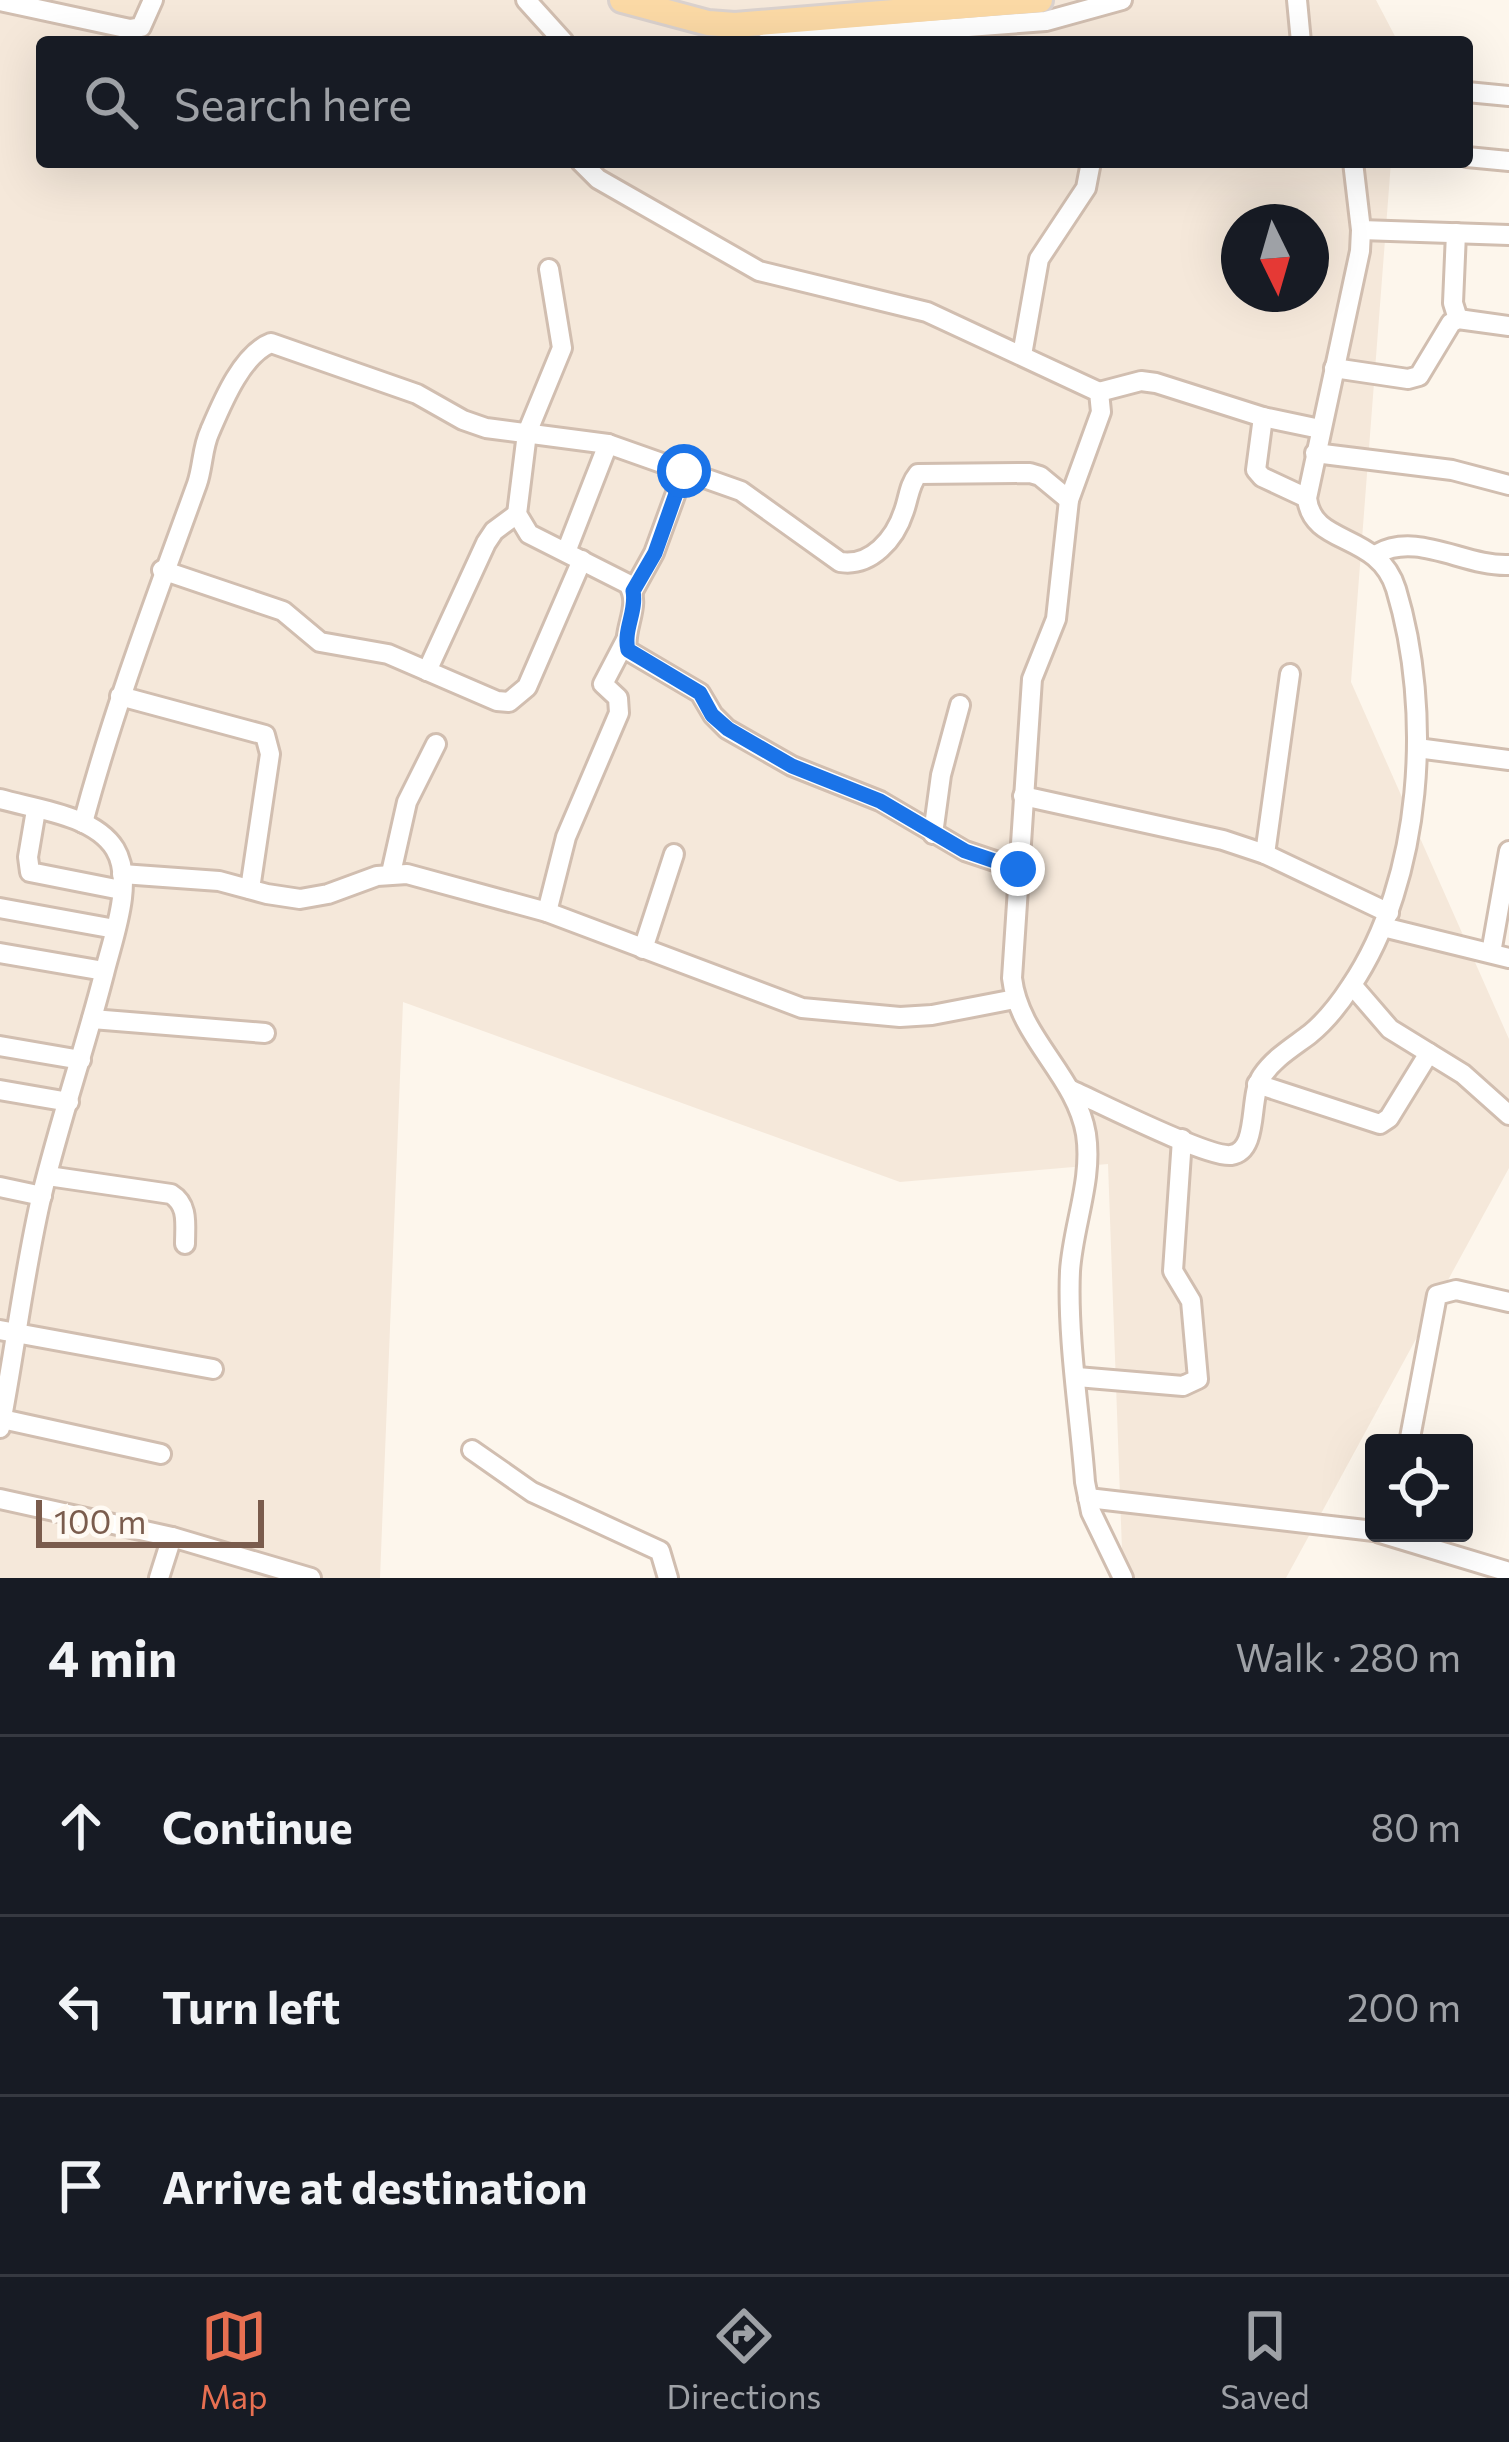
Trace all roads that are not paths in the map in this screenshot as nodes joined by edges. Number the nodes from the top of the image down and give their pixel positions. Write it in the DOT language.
graph roads {
  1 [pos="153,0"];
  2 [pos="526,0"];
  3 [pos="622,0"];
  4 [pos="1122,0"];
  5 [pos="1297,0"];
  6 [pos="0,1"];
  7 [pos="799,10"];
  8 [pos="1043,10"];
  9 [pos="758,24"];
  10 [pos="559,36"];
  11 [pos="796,36"];
  12 [pos="828,36"];
  13 [pos="1300,36"];
  14 [pos="1473,93"];
  15 [pos="1509,96"];
  16 [pos="1473,158"];
  17 [pos="1509,161"];
  18 [pos="587,168"];
  19 [pos="1090,168"];
  20 [pos="1354,168"];
  21 [pos="1361,230"];
  22 [pos="1456,233"];
  23 [pos="1509,236"];
  24 [pos="549,269"];
  25 [pos="1458,319"];
  26 [pos="1509,326"];
  27 [pos="1022,355"];
  28 [pos="1334,368"];
  29 [pos="1100,392"];
  30 [pos="1263,417"];
  31 [pos="1320,429"];
  32 [pos="526,433"];
  33 [pos="608,444"];
  34 [pos="1315,453"];
  35 [pos="684,471"];
  36 [pos="1509,485"];
  37 [pos="1307,498"];
  38 [pos="1070,500"];
  39 [pos="517,514"];
  40 [pos="1377,554"];
  41 [pos="574,556"];
  42 [pos="1509,565"];
  43 [pos="162,570"];
  44 [pos="633,591"];
  45 [pos="626,640"];
  46 [pos="427,671"];
  47 [pos="1290,674"];
  48 [pos="120,695"];
  49 [pos="960,705"];
  50 [pos="436,744"];
  51 [pos="1417,748"];
  52 [pos="1509,760"];
  53 [pos="1023,796"];
  54 [pos="0,799"];
  55 [pos="36,810"];
  56 [pos="82,824"];
  57 [pos="933,834"];
  58 [pos="1509,851"];
  59 [pos="674,854"];
  60 [pos="1265,854"];
  61 [pos="1018,869"];
  62 [pos="392,873"];
  63 [pos="121,882"];
  64 [pos="250,889"];
  65 [pos="0,908"];
  66 [pos="547,912"];
  67 [pos="1386,920"];
  68 [pos="115,929"];
  69 [pos="643,949"];
  70 [pos="0,952"];
  71 [pos="1500,956"];
  72 [pos="104,971"];
  73 [pos="1352,985"];
  74 [pos="1015,999"];
  75 [pos="92,1019"];
  76 [pos="265,1034"];
  77 [pos="0,1046"];
  78 [pos="1429,1053"];
  79 [pos="81,1060"];
  80 [pos="1257,1084"];
  81 [pos="0,1090"];
  82 [pos="1071,1090"];
  83 [pos="69,1102"];
  84 [pos="1509,1114"];
  85 [pos="1182,1139"];
  86 [pos="48,1175"];
  87 [pos="0,1186"];
  88 [pos="42,1196"];
  89 [pos="185,1244"];
  90 [pos="1509,1302"];
  91 [pos="9,1332"];
  92 [pos="213,1369"];
  93 [pos="1077,1377"];
  94 [pos="1,1423"];
  95 [pos="1411,1434"];
  96 [pos="472,1450"];
  97 [pos="161,1454"];
  98 [pos="1088,1498"];
  99 [pos="0,1499"];
  100 [pos="1365,1531"];
  101 [pos="172,1537"];
  102 [pos="1410,1542"];
  103 [pos="1509,1572"];
  104 [pos="159,1578"];
  105 [pos="311,1578"];
  106 [pos="668,1578"];
  107 [pos="1123,1578"];
  1 -- 6 [label="street"];
  2 -- 10 [label="street"];
  3 -- 9 [label="main road"];
  4 -- 8 [label="street"];
  5 -- 13 [label="street"];
  7 -- 8 [label="main road"];
  7 -- 9 [label="main road"];
  8 -- 12 [label="street"];
  9 -- 11 [label="street"];
  14 -- 15 [label="street"];
  16 -- 17 [label="street"];
  18 -- 27 [label="street"];
  19 -- 27 [label="street"];
  20 -- 21 [label="street"];
  21 -- 22 [label="street"];
  21 -- 28 [label="street"];
  22 -- 23 [label="street"];
  22 -- 25 [label="street"];
  24 -- 32 [label="street"];
  25 -- 26 [label="street"];
  25 -- 28 [label="street"];
  27 -- 29 [label="street"];
  28 -- 31 [label="street"];
  29 -- 30 [label="street"];
  29 -- 38 [label="street"];
  30 -- 31 [label="street"];
  30 -- 37 [label="street"];
  31 -- 34 [label="street"];
  32 -- 33 [label="street"];
  32 -- 39 [label="street"];
  32 -- 43 [label="street"];
  33 -- 35 [label="street"];
  33 -- 41 [label="street"];
  34 -- 36 [label="street"];
  34 -- 37 [label="street"];
  35 -- 38 [label="street"];
  35 -- 44 [label="street"];
  37 -- 40 [label="street"];
  38 -- 53 [label="street"];
  39 -- 41 [label="street"];
  39 -- 46 [label="street"];
  40 -- 42 [label="street"];
  40 -- 51 [label="street"];
  41 -- 44 [label="street"];
  41 -- 46 [label="street"];
  43 -- 46 [label="street"];
  43 -- 48 [label="street"];
  44 -- 45 [label="street"];
  45 -- 57 [label="street"];
  45 -- 66 [label="street"];
  47 -- 60 [label="street"];
  48 -- 56 [label="street"];
  48 -- 64 [label="street"];
  49 -- 57 [label="street"];
  50 -- 62 [label="street"];
  51 -- 52 [label="street"];
  51 -- 67 [label="street"];
  53 -- 60 [label="street"];
  53 -- 61 [label="street"];
  54 -- 55 [label="street"];
  55 -- 56 [label="street"];
  55 -- 63 [label="street"];
  56 -- 63 [label="street"];
  57 -- 61 [label="street"];
  58 -- 71 [label="street"];
  59 -- 69 [label="street"];
  60 -- 67 [label="street"];
  61 -- 74 [label="street"];
  62 -- 64 [label="street"];
  62 -- 66 [label="street"];
  63 -- 64 [label="street"];
  63 -- 68 [label="street"];
  65 -- 68 [label="street"];
  66 -- 69 [label="street"];
  67 -- 71 [label="street"];
  67 -- 73 [label="street"];
  68 -- 72 [label="street"];
  69 -- 74 [label="street"];
  70 -- 72 [label="street"];
  72 -- 75 [label="street"];
  73 -- 78 [label="street"];
  73 -- 80 [label="street"];
  74 -- 82 [label="street"];
  75 -- 76 [label="street"];
  75 -- 79 [label="street"];
  77 -- 79 [label="street"];
  78 -- 80 [label="street"];
  78 -- 84 [label="street"];
  79 -- 83 [label="street"];
  80 -- 85 [label="street"];
  81 -- 83 [label="street"];
  82 -- 85 [label="street"];
  82 -- 93 [label="street"];
  83 -- 86 [label="street"];
  85 -- 93 [label="street"];
  86 -- 88 [label="street"];
  86 -- 89 [label="street"];
  87 -- 88 [label="street"];
  88 -- 91 [label="street"];
  90 -- 95 [label="street"];
  91 -- 92 [label="street"];
  91 -- 94 [label="street"];
  93 -- 98 [label="street"];
  94 -- 97 [label="street"];
  96 -- 106 [label="street"];
  98 -- 100 [label="street"];
  98 -- 107 [label="street"];
  99 -- 101 [label="street"];
  101 -- 104 [label="street"];
  101 -- 105 [label="street"];
  102 -- 103 [label="street"];
}
